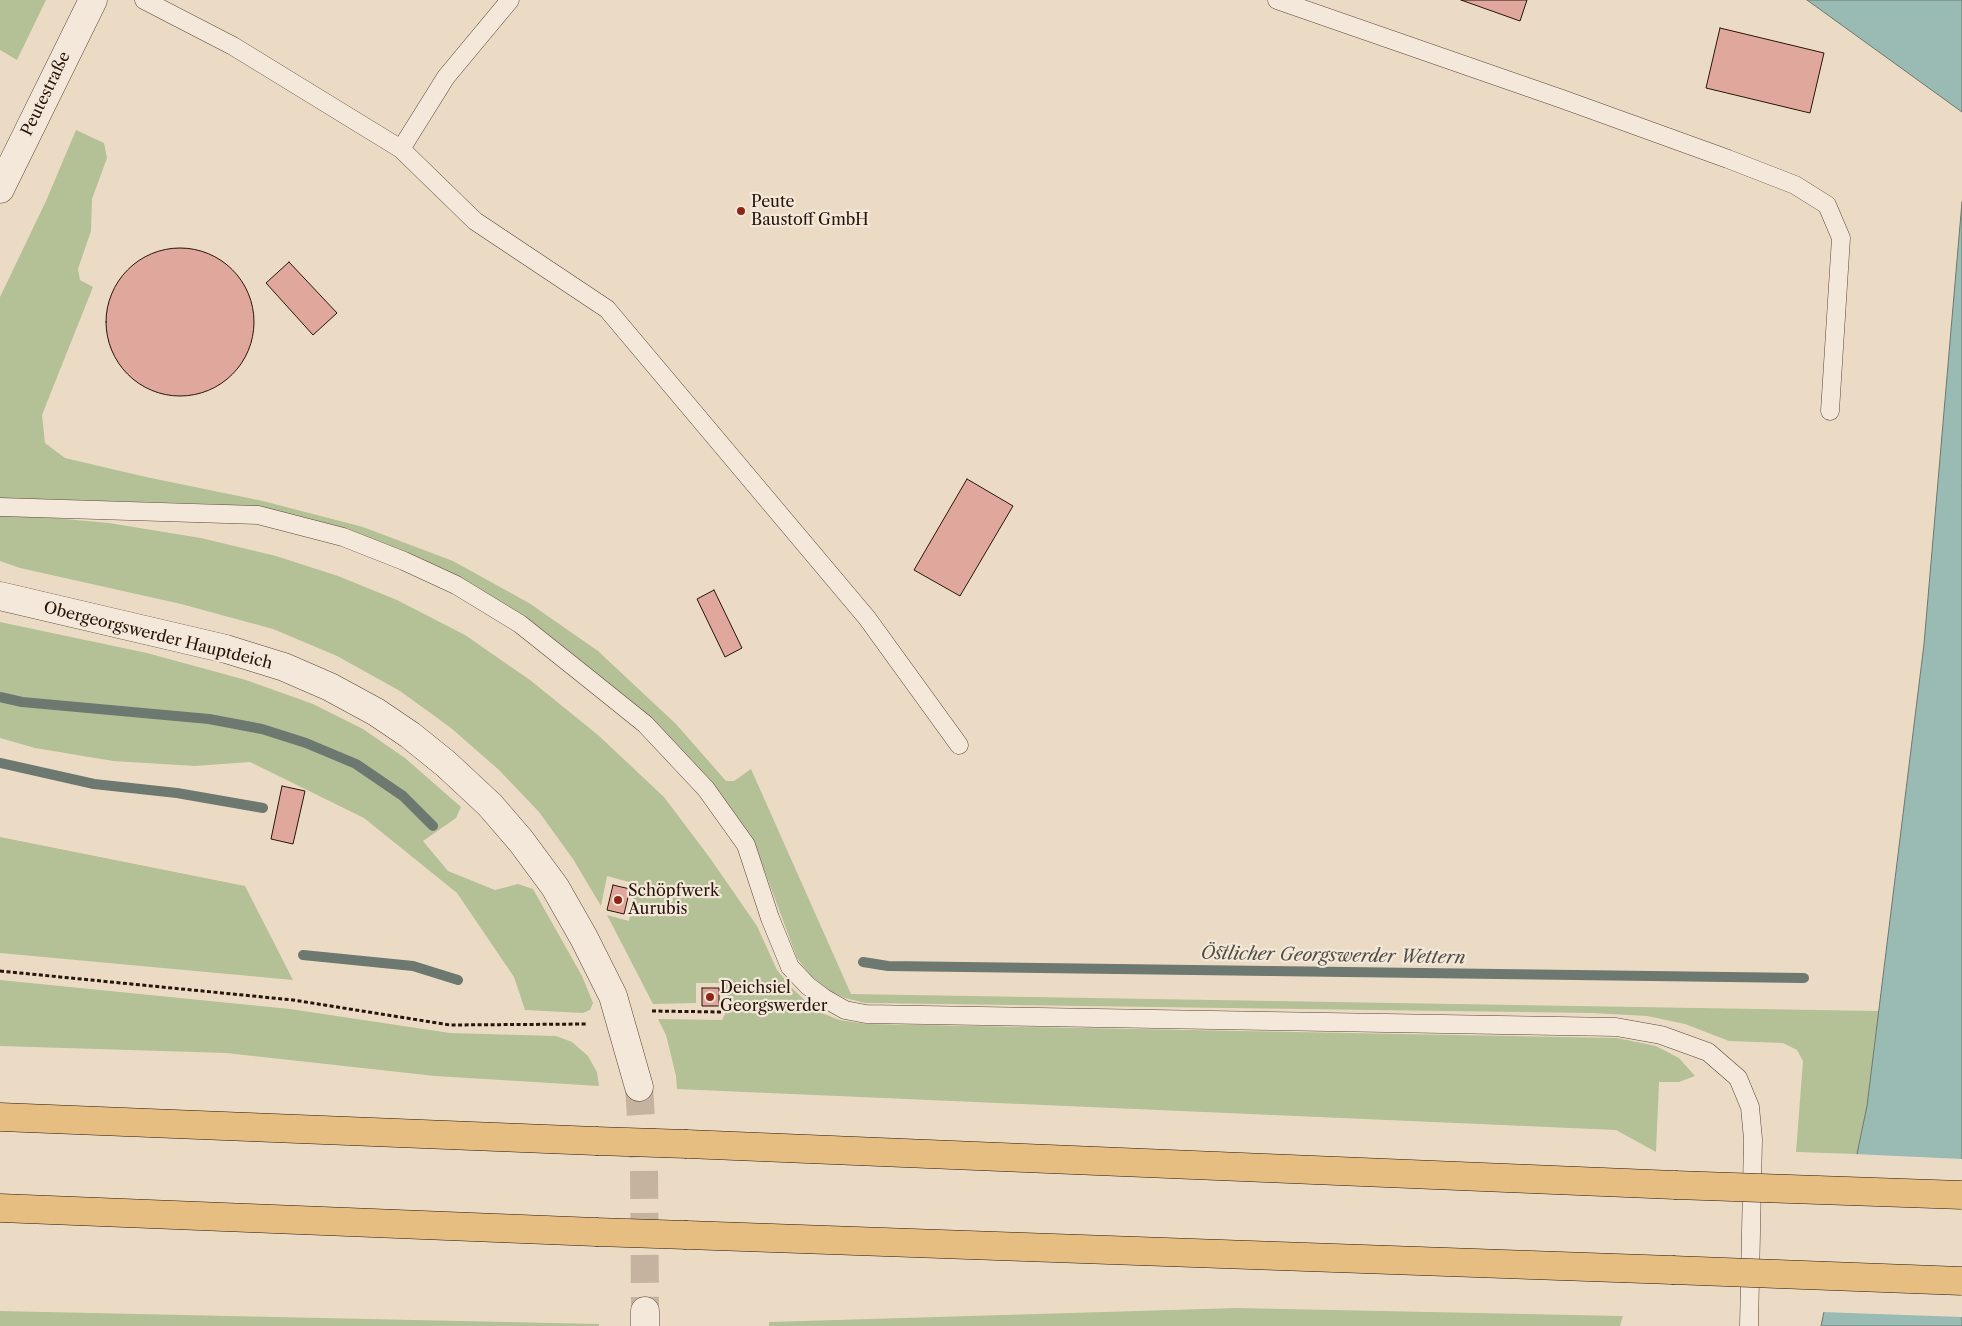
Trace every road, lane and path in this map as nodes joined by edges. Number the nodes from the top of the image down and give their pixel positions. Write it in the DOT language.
graph roads {
  1 [pos="93,0"];
  2 [pos="144,0"];
  3 [pos="510,0"];
  4 [pos="1277,0"];
  5 [pos="401,149"];
  6 [pos="0,189"];
  7 [pos="1830,411"];
  8 [pos="0,507"];
  9 [pos="0,596"];
  10 [pos="959,745"];
  11 [pos="0,971"];
  12 [pos="721,1012"];
  13 [pos="633,1018"];
  14 [pos="639,1087"];
  15 [pos="0,1117"];
  16 [pos="1962,1195"];
  17 [pos="0,1208"];
  18 [pos="1962,1281"];
  19 [pos="1749,1326"];
  1 -- 6 [label="street, Peutestraße"];
  2 -- 5 [label="lane"];
  3 -- 5 [label="lane"];
  4 -- 7 [label="lane"];
  5 -- 10 [label="lane"];
  8 -- 19 [label="lane"];
  9 -- 13 [label="street, Obergeorgswerder Hauptdeich"];
  11 -- 13 [label="path"];
  12 -- 13 [label="path"];
  13 -- 14 [label="street, Obergeorgswerder Hauptdeich"];
  15 -- 16 [label="highway, bridge"];
  17 -- 18 [label="highway, bridge"];
}
